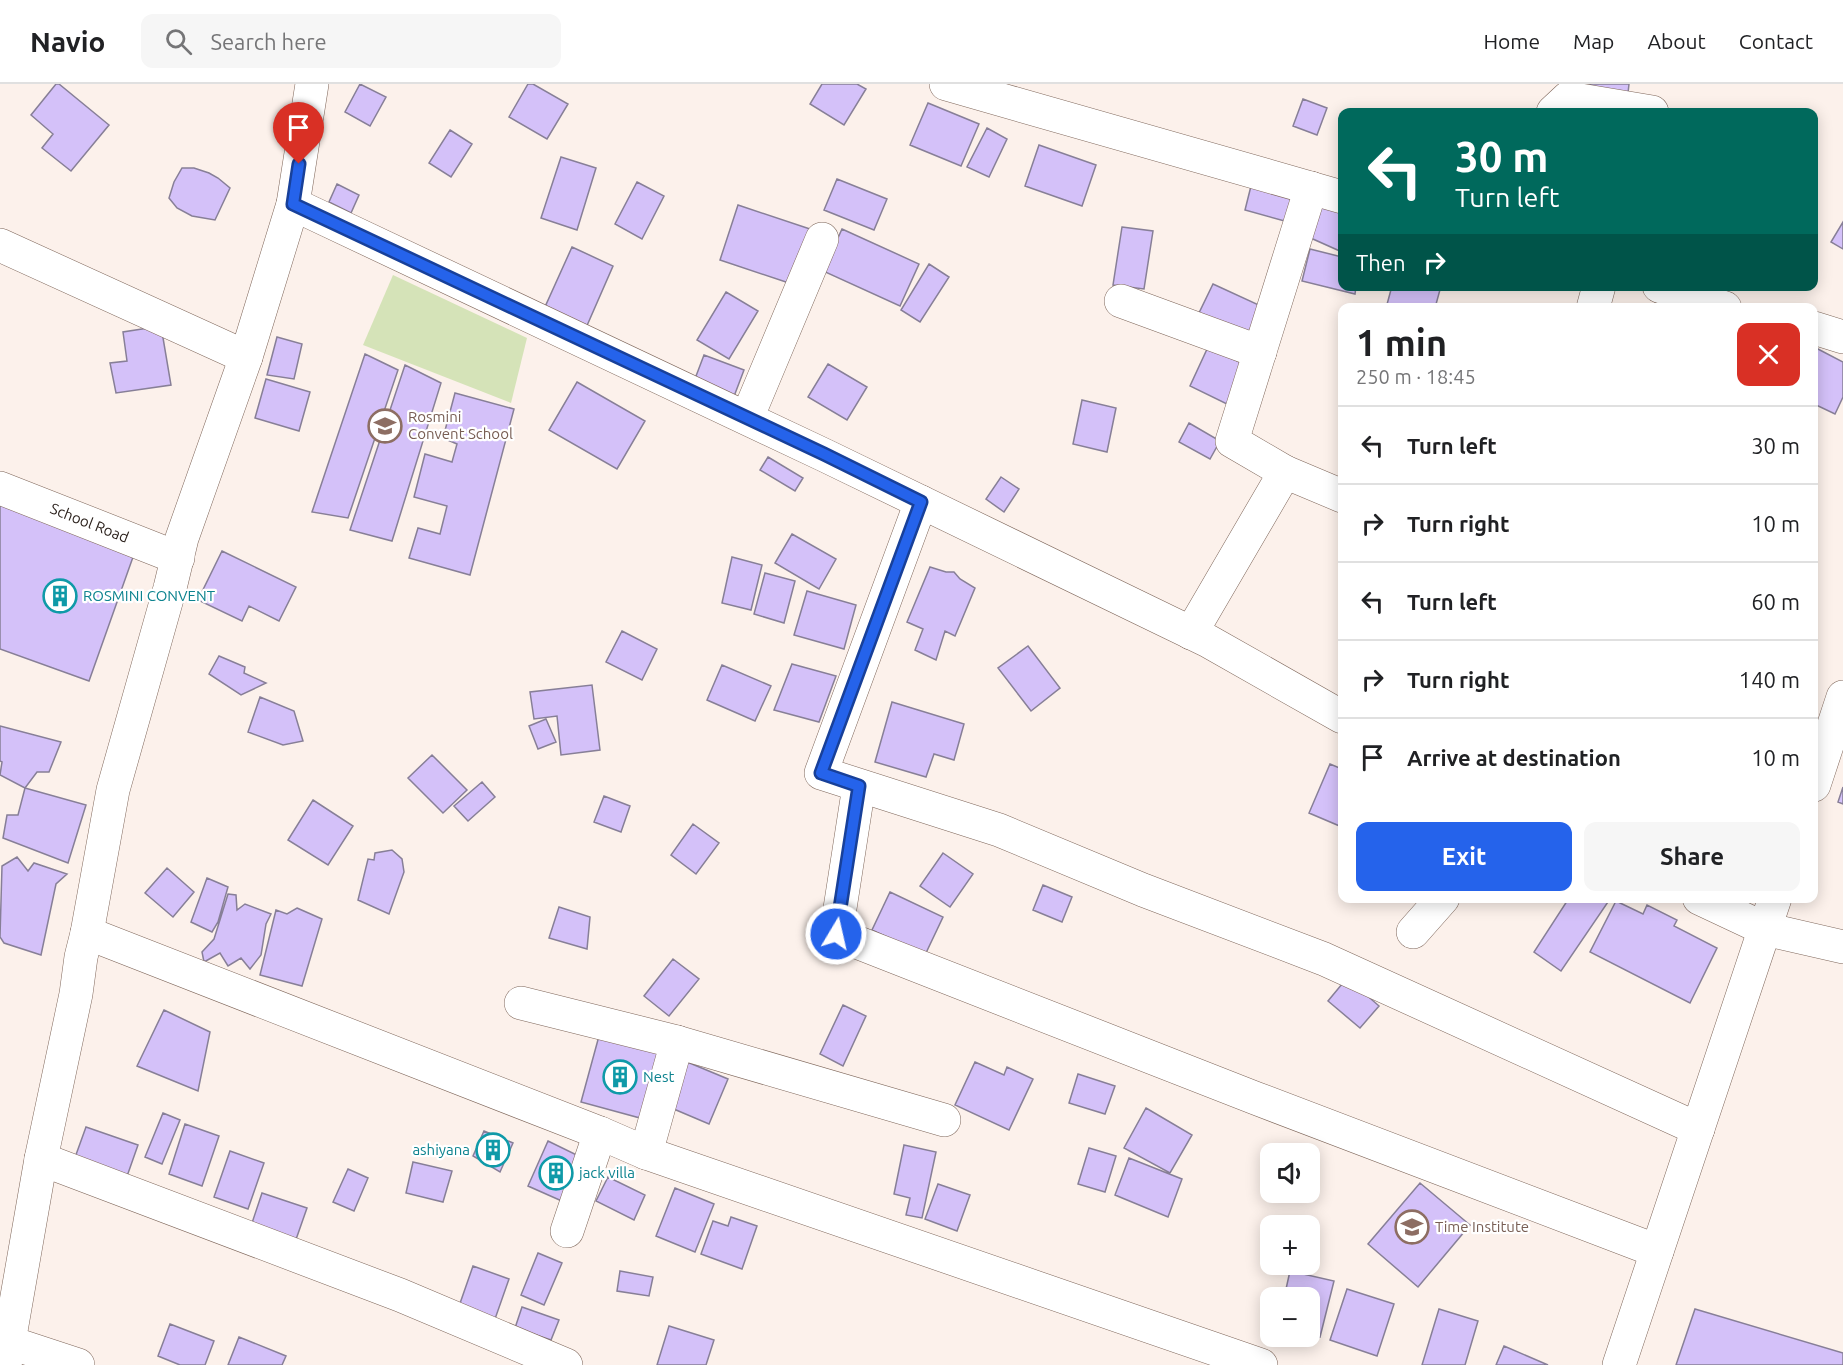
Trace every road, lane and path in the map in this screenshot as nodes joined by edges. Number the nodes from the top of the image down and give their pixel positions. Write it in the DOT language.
graph roads {
  1 [pos="312,84"];
  2 [pos="946,84"];
  3 [pos="1557,108"];
  4 [pos="1628,108"];
  5 [pos="1311,188"];
  6 [pos="1338,196"];
  7 [pos="293,204"];
  8 [pos="822,239"];
  9 [pos="0,245"];
  10 [pos="1674,291"];
  11 [pos="1121,301"];
  12 [pos="1710,303"];
  13 [pos="1818,329"];
  14 [pos="1843,337"];
  15 [pos="1260,352"];
  16 [pos="246,357"];
  17 [pos="747,418"];
  18 [pos="1285,472"];
  19 [pos="0,488"];
  20 [pos="1338,494"];
  21 [pos="921,502"];
  22 [pos="178,558"];
  23 [pos="1191,633"];
  24 [pos="1843,697"];
  25 [pos="1338,715"];
  26 [pos="1818,773"];
  27 [pos="859,786"];
  28 [pos="1439,903"];
  29 [pos="1710,903"];
  30 [pos="1773,903"];
  31 [pos="1765,929"];
  32 [pos="1413,932"];
  33 [pos="87,933"];
  34 [pos="1843,947"];
  35 [pos="521,1003"];
  36 [pos="677,1042"];
  37 [pos="944,1120"];
  38 [pos="1698,1129"];
  39 [pos="600,1133"];
  40 [pos="646,1154"];
  41 [pos="41,1159"];
  42 [pos="567,1231"];
  43 [pos="1657,1251"];
  44 [pos="6,1342"];
  45 [pos="78,1365"];
  46 [pos="566,1365"];
  47 [pos="1261,1365"];
  48 [pos="1618,1365"];
  1 -- 7 [label="street"];
  2 -- 5 [label="street"];
  3 -- 4 [label="street"];
  5 -- 6 [label="street"];
  5 -- 15 [label="street"];
  7 -- 16 [label="street"];
  7 -- 17 [label="street"];
  8 -- 17 [label="street"];
  9 -- 16 [label="street"];
  10 -- 12 [label="street"];
  11 -- 15 [label="street"];
  13 -- 14 [label="street"];
  15 -- 18 [label="street"];
  16 -- 22 [label="street"];
  17 -- 21 [label="street"];
  18 -- 20 [label="street"];
  18 -- 23 [label="street"];
  19 -- 22 [label="street, School Road"];
  21 -- 23 [label="street"];
  21 -- 27 [label="street"];
  22 -- 33 [label="street"];
  23 -- 25 [label="street"];
  24 -- 26 [label="street"];
  27 -- 38 [label="street"];
  27 -- 43 [label="street"];
  28 -- 32 [label="street"];
  29 -- 31 [label="street"];
  30 -- 31 [label="street"];
  31 -- 34 [label="street"];
  31 -- 38 [label="street"];
  33 -- 39 [label="street"];
  33 -- 41 [label="street"];
  35 -- 36 [label="street"];
  36 -- 37 [label="street"];
  36 -- 40 [label="street"];
  38 -- 43 [label="street"];
  39 -- 40 [label="street"];
  39 -- 42 [label="street"];
  40 -- 47 [label="street"];
  41 -- 44 [label="street"];
  41 -- 46 [label="street"];
  43 -- 48 [label="street"];
  44 -- 45 [label="street"];
}
